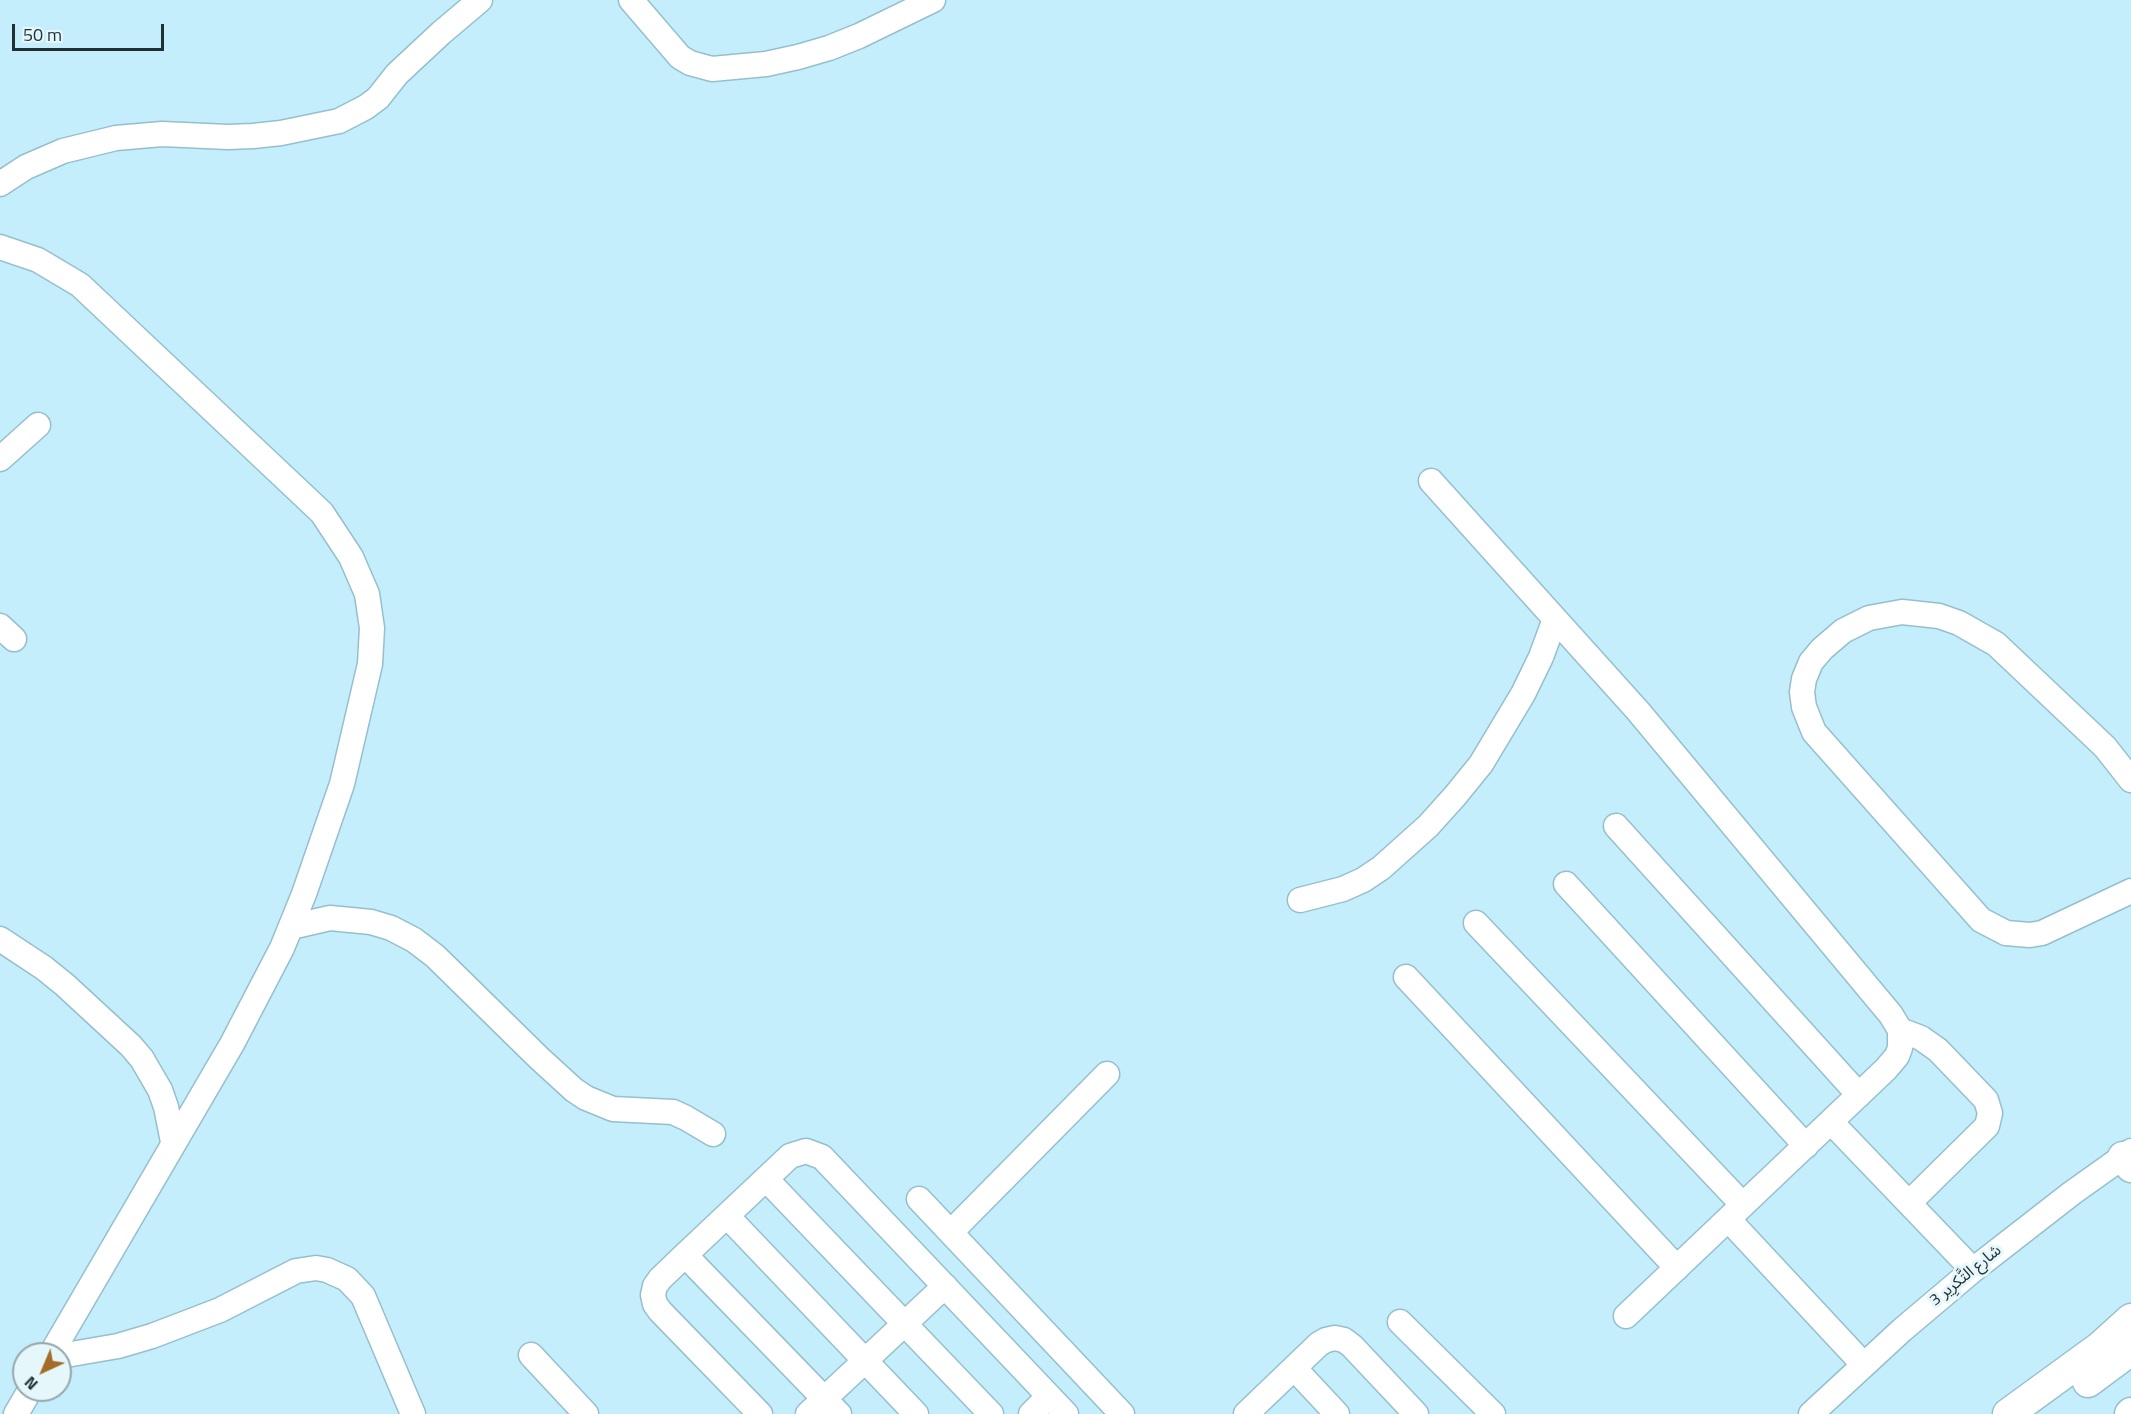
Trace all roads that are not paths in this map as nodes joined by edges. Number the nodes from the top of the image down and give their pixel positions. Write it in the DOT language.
graph roads {
  1 [pos="480,0"];
  2 [pos="631,0"];
  3 [pos="933,0"];
  4 [pos="0,184"];
  5 [pos="0,247"];
  6 [pos="38,425"];
  7 [pos="0,459"];
  8 [pos="1431,481"];
  9 [pos="1555,619"];
  10 [pos="2131,780"];
  11 [pos="1616,826"];
  12 [pos="1566,884"];
  13 [pos="2131,891"];
  14 [pos="1300,900"];
  15 [pos="1476,923"];
  16 [pos="291,927"];
  17 [pos="0,939"];
  18 [pos="1406,977"];
  19 [pos="1900,1030"];
  20 [pos="1107,1074"];
  21 [pos="1859,1095"];
  22 [pos="1832,1122"];
  23 [pos="713,1134"];
  24 [pos="173,1142"];
  25 [pos="1806,1146"];
  26 [pos="2128,1158"];
  27 [pos="766,1179"];
  28 [pos="919,1199"];
  29 [pos="1910,1203"];
  30 [pos="1735,1212"];
  31 [pos="727,1215"];
  32 [pos="951,1233"];
  33 [pos="684,1255"];
  34 [pos="1677,1268"];
  35 [pos="1973,1270"];
  36 [pos="945,1286"];
  37 [pos="1626,1316"];
  38 [pos="2131,1319"];
  39 [pos="1400,1322"];
  40 [pos="905,1323"];
  41 [pos="58,1342"];
  42 [pos="2131,1350"];
  43 [pos="72,1354"];
  44 [pos="531,1355"];
  45 [pos="865,1360"];
  46 [pos="1863,1364"];
  47 [pos="1294,1368"];
  48 [pos="1049,1396"];
  49 [pos="824,1409"];
  50 [pos="412,1414"];
  51 [pos="586,1414"];
  52 [pos="760,1414"];
  53 [pos="916,1414"];
  54 [pos="991,1414"];
  55 [pos="1031,1414"];
  56 [pos="1066,1414"];
  57 [pos="1122,1414"];
  58 [pos="1246,1414"];
  59 [pos="1336,1414"];
  60 [pos="1416,1414"];
  61 [pos="1493,1414"];
  62 [pos="1811,1414"];
  63 [pos="2008,1414"];
  64 [pos="2044,1414"];
  1 -- 4 [label="street"];
  2 -- 3 [label="street"];
  5 -- 16 [label="street"];
  6 -- 7 [label="street"];
  8 -- 9 [label="street"];
  9 -- 14 [label="street"];
  9 -- 19 [label="street"];
  10 -- 13 [label="street"];
  11 -- 21 [label="street"];
  12 -- 25 [label="street"];
  15 -- 30 [label="street"];
  16 -- 23 [label="street"];
  16 -- 24 [label="street"];
  17 -- 24 [label="street"];
  18 -- 34 [label="street"];
  19 -- 21 [label="street"];
  19 -- 29 [label="street"];
  20 -- 32 [label="street"];
  21 -- 22 [label="street"];
  22 -- 25 [label="street"];
  22 -- 29 [label="street"];
  24 -- 41 [label="street"];
  25 -- 30 [label="street"];
  26 -- 35 [label="street, شارع التَّكرِير 3"];
  27 -- 31 [label="street"];
  27 -- 36 [label="street"];
  27 -- 40 [label="street"];
  28 -- 32 [label="street"];
  29 -- 35 [label="street"];
  30 -- 34 [label="street"];
  30 -- 46 [label="street"];
  31 -- 33 [label="street"];
  31 -- 45 [label="street"];
  32 -- 57 [label="street"];
  33 -- 49 [label="street"];
  33 -- 52 [label="street"];
  34 -- 37 [label="street"];
  35 -- 46 [label="street, شارع التَّكرِير 3"];
  36 -- 40 [label="street"];
  36 -- 48 [label="street"];
  38 -- 63 [label="main road"];
  39 -- 61 [label="street"];
  40 -- 45 [label="street"];
  40 -- 54 [label="street"];
  42 -- 64 [label="main road"];
  43 -- 50 [label="street"];
  44 -- 51 [label="street"];
  45 -- 49 [label="street"];
  45 -- 53 [label="street"];
  46 -- 62 [label="street, شارع التَّكرِير 3"];
  47 -- 58 [label="street"];
  47 -- 59 [label="street"];
  47 -- 60 [label="street"];
  48 -- 55 [label="street"];
  48 -- 56 [label="street"];
}
